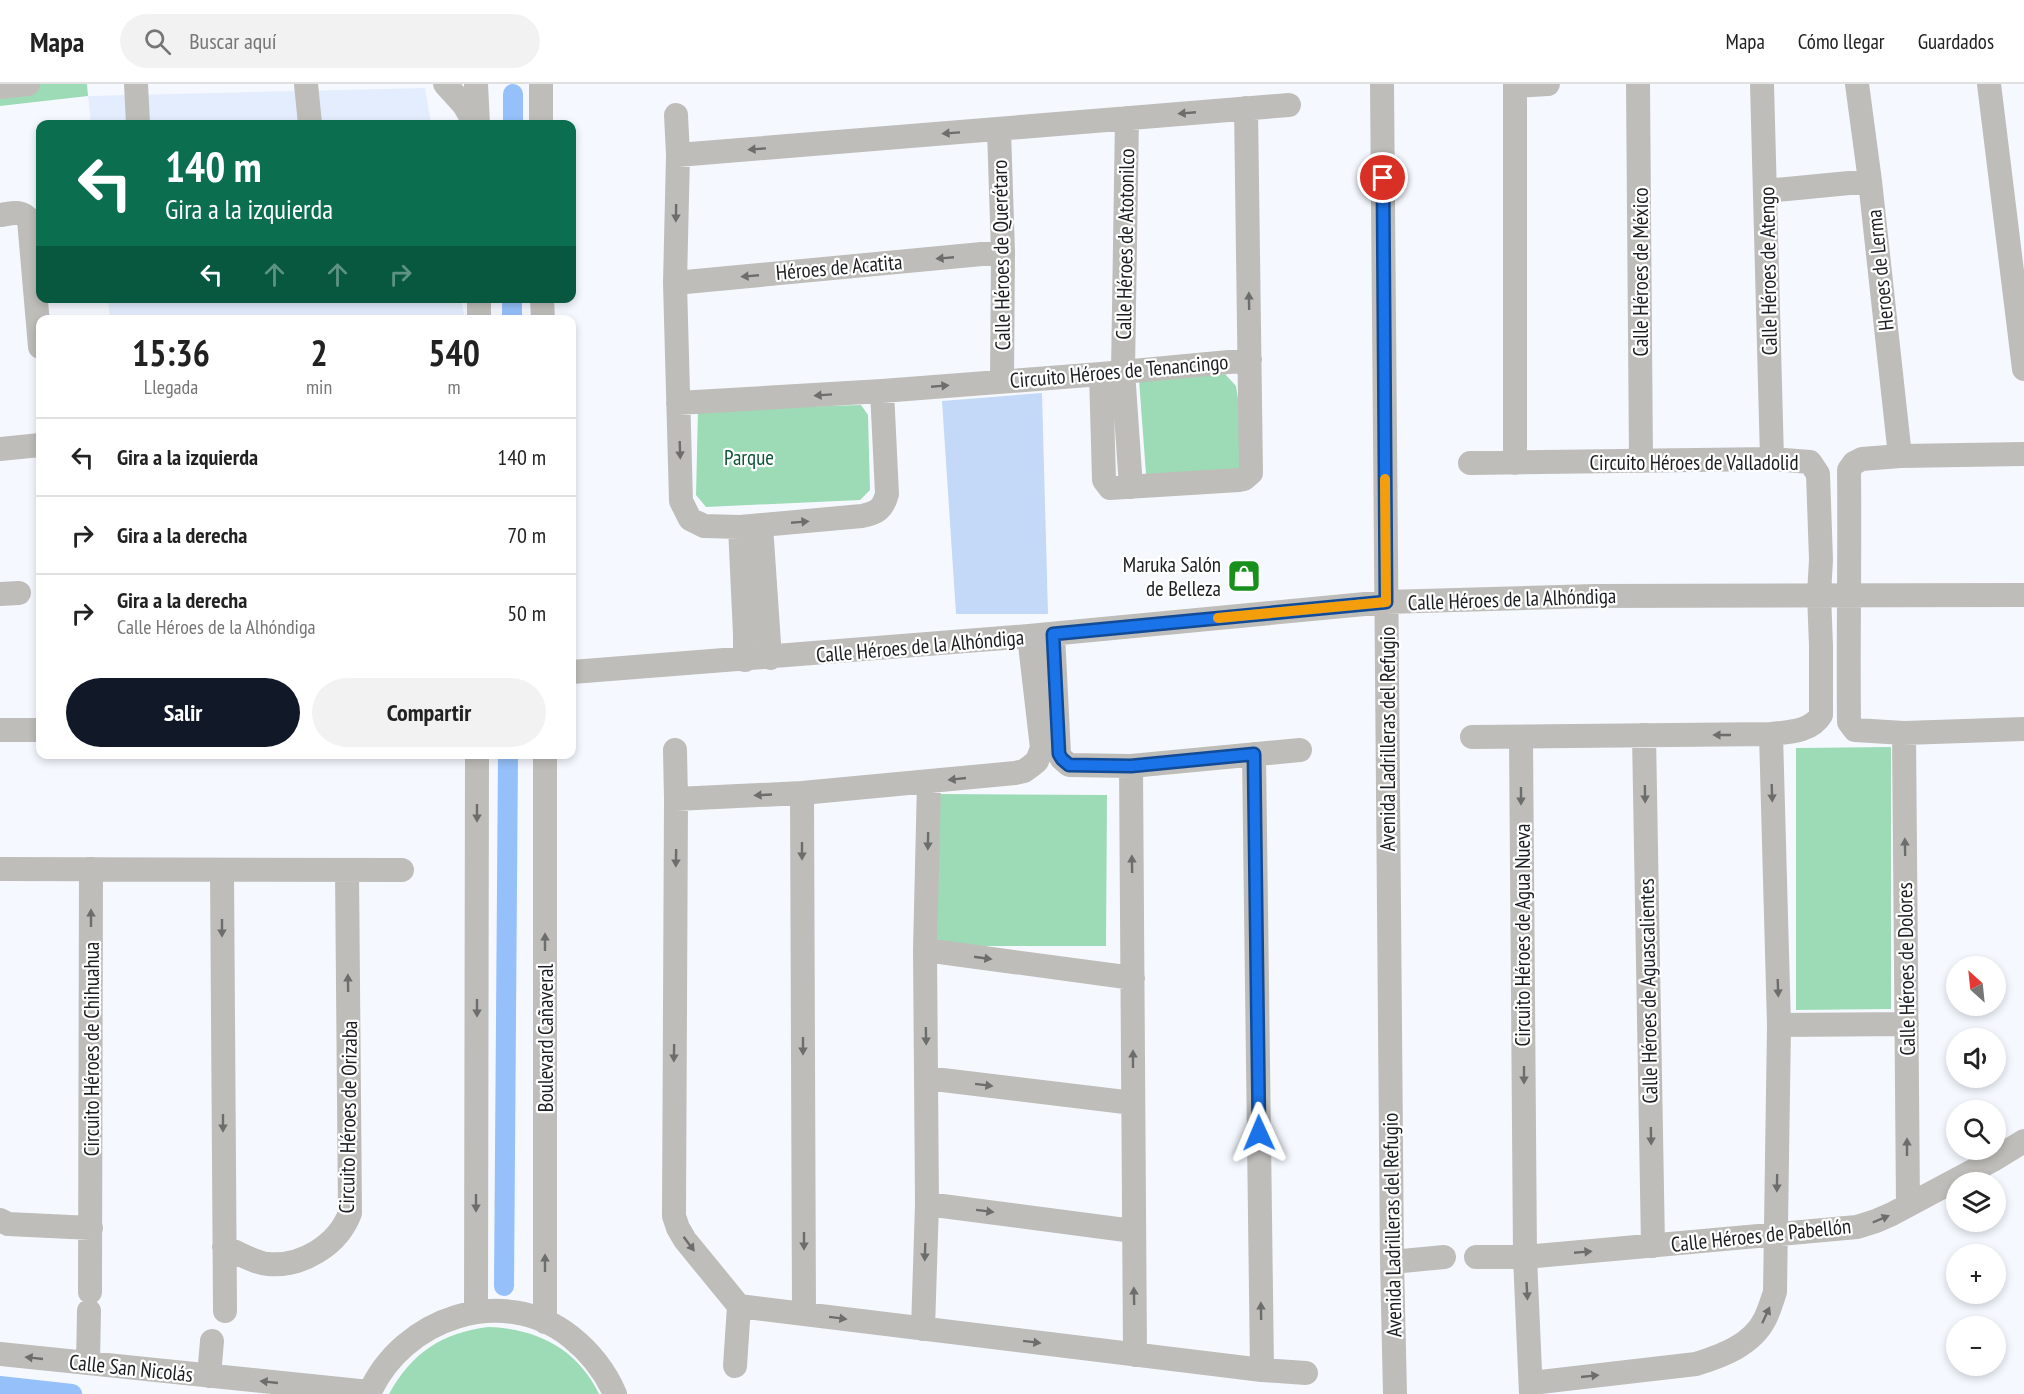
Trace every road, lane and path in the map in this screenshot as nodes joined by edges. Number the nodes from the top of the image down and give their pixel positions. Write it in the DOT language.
graph roads {
  1 [pos="28,84"];
  2 [pos="136,84"];
  3 [pos="306,84"];
  4 [pos="445,84"];
  5 [pos="476,84"];
  6 [pos="541,84"];
  7 [pos="1382,84"];
  8 [pos="1548,84"];
  9 [pos="1638,84"];
  10 [pos="1762,84"];
  11 [pos="1857,84"];
  12 [pos="1989,84"];
  13 [pos="1515,85"];
  14 [pos="0,87"];
  15 [pos="1289,105"];
  16 [pos="1246,108"];
  17 [pos="676,115"];
  18 [pos="1127,118"];
  19 [pos="138,120"];
  20 [pos="310,120"];
  21 [pos="473,120"];
  22 [pos="476,120"];
  23 [pos="542,120"];
  24 [pos="999,130"];
  25 [pos="678,155"];
  26 [pos="1870,181"];
  27 [pos="1766,191"];
  28 [pos="0,215"];
  29 [pos="1003,252"];
  30 [pos="675,283"];
  31 [pos="37,315"];
  32 [pos="1250,360"];
  33 [pos="2024,369"];
  34 [pos="1112,372"];
  35 [pos="1002,381"];
  36 [pos="882,391"];
  37 [pos="678,403"];
  38 [pos="36,445"];
  39 [pos="0,449"];
  40 [pos="2024,454"];
  41 [pos="1900,456"];
  42 [pos="1772,459"];
  43 [pos="1641,461"];
  44 [pos="1515,463"];
  45 [pos="1470,464"];
  46 [pos="751,526"];
  47 [pos="1819,594"];
  48 [pos="2024,594"];
  49 [pos="1850,595"];
  50 [pos="1386,602"];
  51 [pos="1053,634"];
  52 [pos="1029,636"];
  53 [pos="770,658"];
  54 [pos="744,660"];
  55 [pos="576,672"];
  56 [pos="2024,729"];
  57 [pos="0,730"];
  58 [pos="36,730"];
  59 [pos="1904,734"];
  60 [pos="1644,735"];
  61 [pos="1771,735"];
  62 [pos="1472,737"];
  63 [pos="1521,738"];
  64 [pos="675,750"];
  65 [pos="1300,750"];
  66 [pos="1254,754"];
  67 [pos="477,759"];
  68 [pos="545,759"];
  69 [pos="1131,766"];
  70 [pos="929,782"];
  71 [pos="802,793"];
  72 [pos="676,799"];
  73 [pos="0,869"];
  74 [pos="91,869"];
  75 [pos="222,870"];
  76 [pos="347,870"];
  77 [pos="402,870"];
  78 [pos="925,950"];
  79 [pos="1133,978"];
  80 [pos="1907,1024"];
  81 [pos="1779,1025"];
  82 [pos="926,1078"];
  83 [pos="1133,1102"];
  84 [pos="2024,1141"];
  85 [pos="927,1204"];
  86 [pos="1908,1205"];
  87 [pos="0,1220"];
  88 [pos="91,1228"];
  89 [pos="1133,1230"];
  90 [pos="1777,1235"];
  91 [pos="1653,1246"];
  92 [pos="224,1247"];
  93 [pos="1444,1257"];
  94 [pos="1476,1257"];
  95 [pos="1525,1257"];
  96 [pos="1392,1262"];
  97 [pos="738,1306"];
  98 [pos="225,1311"];
  99 [pos="476,1312"];
  100 [pos="804,1314"];
  101 [pos="545,1322"];
  102 [pos="923,1329"];
  103 [pos="212,1341"];
  104 [pos="0,1354"];
  105 [pos="1135,1355"];
  106 [pos="88,1363"];
  107 [pos="735,1366"];
  108 [pos="1262,1370"];
  109 [pos="1306,1373"];
  110 [pos="209,1376"];
  111 [pos="1532,1388"];
  112 [pos="369,1393"];
  113 [pos="615,1394"];
  114 [pos="1395,1394"];
  1 -- 14 [label="street"];
  2 -- 19 [label="street"];
  3 -- 20 [label="street"];
  4 -- 21 [label="street"];
  5 -- 22 [label="street"];
  6 -- 23 [label="street"];
  7 -- 50 [label="street, Avenida Ladrilleras del Refugio"];
  8 -- 13 [label="street"];
  9 -- 43 [label="street, Calle Héroes de México"];
  10 -- 27 [label="street, Calle Héroes de Atengo"];
  11 -- 26 [label="street, Heroes de Lerma"];
  12 -- 33 [label="street"];
  13 -- 44 [label="street"];
  15 -- 16 [label="street"];
  16 -- 18 [label="street, one-way"];
  32 -- 16 [label="street, Circuito Héroes de Tenancingo, one-way"];
  17 -- 25 [label="street"];
  18 -- 24 [label="street"];
  18 -- 34 [label="street, Calle Héroes de Atotonilco"];
  24 -- 25 [label="street, one-way"];
  24 -- 29 [label="street, Calle Héroes de Querétaro"];
  25 -- 30 [label="street, one-way"];
  26 -- 27 [label="street"];
  26 -- 41 [label="street, Heroes de Lerma"];
  27 -- 42 [label="street, Calle Héroes de Atengo"];
  28 -- 31 [label="street"];
  29 -- 30 [label="street, Héroes de Acatita, one-way"];
  29 -- 35 [label="street, Calle Héroes de Querétaro"];
  30 -- 37 [label="street"];
  32 -- 34 [label="street, Circuito Héroes de Tenancingo"];
  32 -- 34 [label="street, Calle Héroes de Atotonilco"];
  34 -- 35 [label="street, Circuito Héroes de Tenancingo"];
  36 -- 35 [label="street, Circuito Héroes de Tenancingo, one-way"];
  36 -- 37 [label="street, Circuito Héroes de Tenancingo, one-way"];
  46 -- 36 [label="street, one-way"];
  37 -- 46 [label="street, one-way"];
  38 -- 39 [label="street"];
  40 -- 41 [label="street"];
  41 -- 49 [label="street"];
  42 -- 43 [label="street, Circuito Héroes de Valladolid"];
  42 -- 47 [label="street, Circuito Héroes de Valladolid"];
  43 -- 44 [label="street, Circuito Héroes de Valladolid"];
  44 -- 45 [label="street, Circuito Héroes de Valladolid"];
  46 -- 53 [label="street"];
  46 -- 54 [label="street"];
  47 -- 49 [label="street, Calle Héroes de la Alhóndiga"];
  47 -- 50 [label="street, Calle Héroes de la Alhóndiga"];
  47 -- 61 [label="street"];
  48 -- 49 [label="street, Calle Héroes de la Alhóndiga"];
  49 -- 59 [label="street"];
  50 -- 51 [label="street, Calle Héroes de la Alhóndiga"];
  50 -- 96 [label="street, Avenida Ladrilleras del Refugio"];
  51 -- 52 [label="street, Calle Héroes de la Alhóndiga"];
  51 -- 69 [label="street"];
  52 -- 53 [label="street, Calle Héroes de la Alhóndiga"];
  52 -- 70 [label="street, one-way"];
  53 -- 54 [label="street, Calle Héroes de la Alhóndiga"];
  54 -- 55 [label="street, Calle Héroes de la Alhóndiga"];
  56 -- 59 [label="street"];
  57 -- 58 [label="street"];
  80 -- 59 [label="street, Calle Héroes de Dolores, one-way"];
  61 -- 60 [label="street, one-way"];
  60 -- 63 [label="street"];
  60 -- 91 [label="street, Calle Héroes de Aguascalientes, one-way"];
  61 -- 81 [label="street, Circuito Héroes de Agua Nueva, one-way"];
  62 -- 63 [label="street"];
  63 -- 95 [label="street, Circuito Héroes de Agua Nueva, one-way"];
  64 -- 72 [label="street"];
  65 -- 66 [label="street"];
  66 -- 69 [label="street"];
  108 -- 66 [label="street, one-way"];
  67 -- 99 [label="street, one-way"];
  101 -- 68 [label="street, Boulevard Cañaveral, one-way"];
  79 -- 69 [label="street, one-way"];
  70 -- 71 [label="street"];
  70 -- 78 [label="street, one-way"];
  71 -- 72 [label="street, one-way"];
  71 -- 100 [label="street, one-way"];
  72 -- 97 [label="street, one-way"];
  73 -- 74 [label="street"];
  74 -- 75 [label="street"];
  88 -- 74 [label="street, Circuito Héroes de Chihuahua, one-way"];
  75 -- 76 [label="street"];
  75 -- 92 [label="street, one-way"];
  76 -- 77 [label="street"];
  92 -- 76 [label="street, Circuito Héroes de Orizaba, one-way"];
  78 -- 79 [label="street, one-way"];
  78 -- 82 [label="street, one-way"];
  83 -- 79 [label="street, one-way"];
  80 -- 81 [label="street"];
  86 -- 80 [label="street, Calle Héroes de Dolores, one-way"];
  81 -- 90 [label="street, Circuito Héroes de Agua Nueva, one-way"];
  82 -- 83 [label="street, one-way"];
  82 -- 85 [label="street"];
  83 -- 89 [label="street"];
  84 -- 86 [label="street, Calle Héroes de Pabellón"];
  85 -- 89 [label="street, one-way"];
  85 -- 102 [label="street, one-way"];
  90 -- 86 [label="street, Calle Héroes de Pabellón, one-way"];
  87 -- 88 [label="street"];
  88 -- 106 [label="street, Circuito Héroes de Chihuahua"];
  105 -- 89 [label="street, one-way"];
  90 -- 91 [label="street, Calle Héroes de Pabellón"];
  111 -- 90 [label="street, Circuito Héroes de Agua Nueva, one-way"];
  95 -- 91 [label="street, Calle Héroes de Pabellón, one-way"];
  92 -- 98 [label="street"];
  93 -- 96 [label="street"];
  94 -- 95 [label="street, Calle Héroes de Pabellón"];
  95 -- 111 [label="street, Circuito Héroes de Agua Nueva, one-way"];
  96 -- 114 [label="street, Avenida Ladrilleras del Refugio"];
  97 -- 100 [label="street"];
  97 -- 107 [label="street"];
  99 -- 101 [label="street"];
  99 -- 112 [label="street"];
  100 -- 102 [label="street, one-way"];
  101 -- 113 [label="street"];
  102 -- 105 [label="street, one-way"];
  103 -- 110 [label="street"];
  106 -- 104 [label="street, Calle San Nicolás, one-way"];
  105 -- 108 [label="street"];
  106 -- 110 [label="street, Calle San Nicolás"];
  108 -- 109 [label="street"];
  112 -- 110 [label="street, Calle San Nicolás, one-way"];
}
